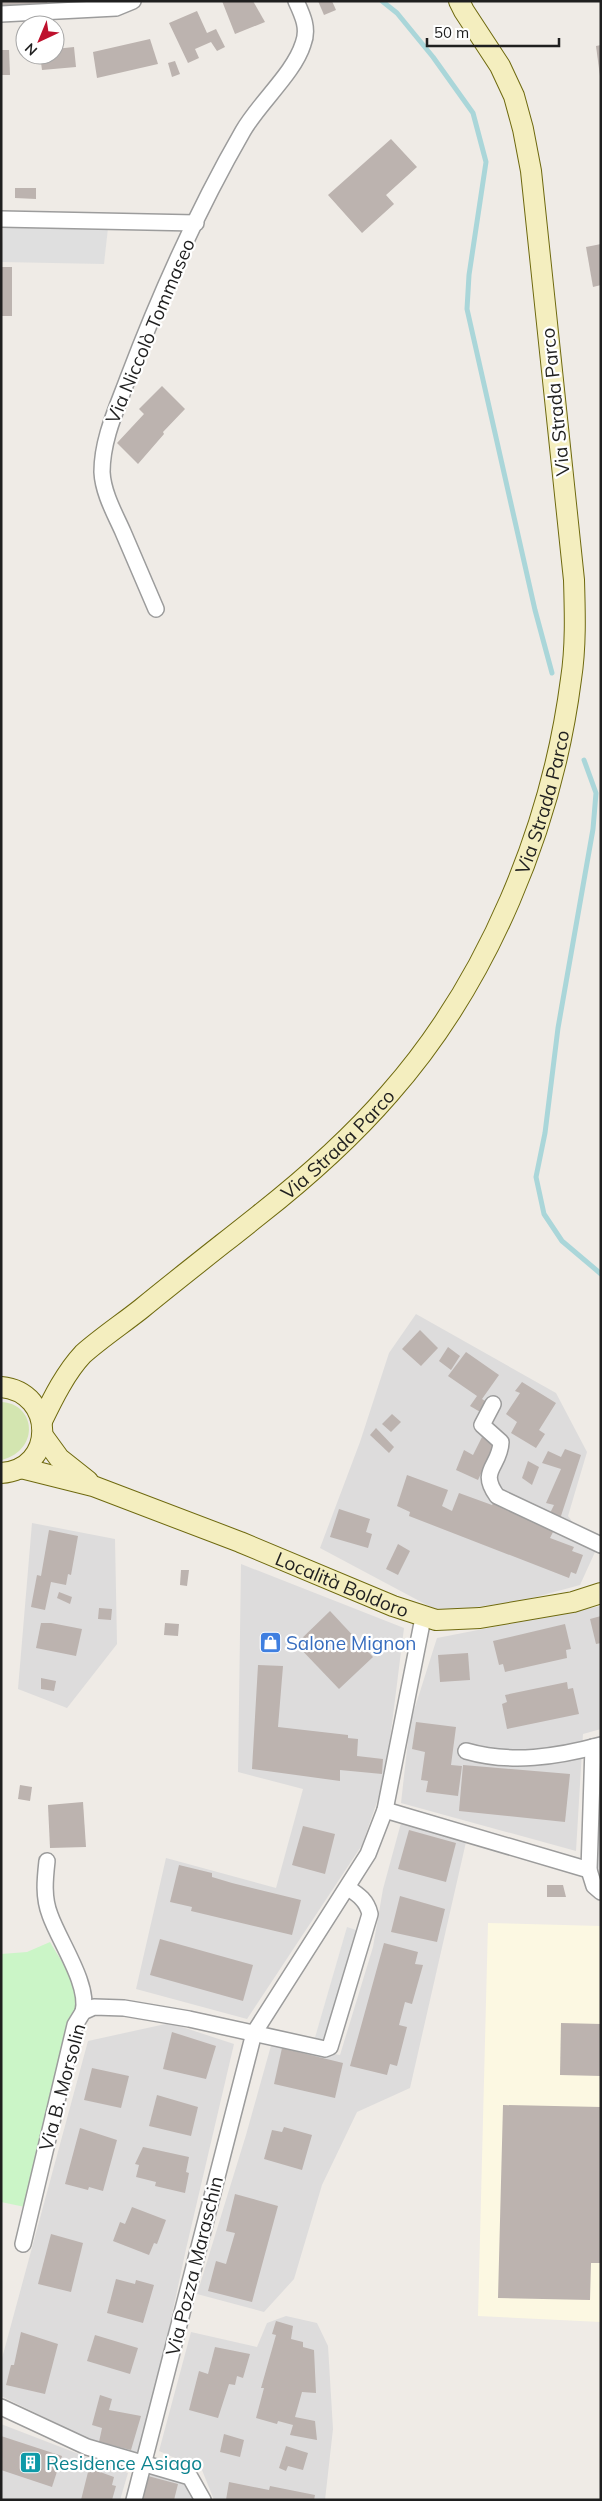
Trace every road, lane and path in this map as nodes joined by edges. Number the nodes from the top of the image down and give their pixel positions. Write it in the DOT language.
graph roads {
  1 [pos="133,1"];
  2 [pos="296,1"];
  3 [pos="458,5"];
  4 [pos="1,14"];
  5 [pos="1,219"];
  6 [pos="196,223"];
  7 [pos="156,609"];
  8 [pos="1,1387"];
  9 [pos="493,1404"];
  10 [pos="42,1428"];
  11 [pos="8,1474"];
  12 [pos="93,1486"];
  13 [pos="601,1545"];
  14 [pos="601,1594"];
  15 [pos="423,1618"];
  16 [pos="597,1746"];
  17 [pos="466,1751"];
  18 [pos="385,1810"];
  19 [pos="47,1861"];
  20 [pos="589,1870"];
  21 [pos="348,1888"];
  22 [pos="601,1892"];
  23 [pos="82,2012"];
  24 [pos="254,2033"];
  25 [pos="23,2244"];
  26 [pos="1,2407"];
  27 [pos="144,2465"];
  28 [pos="134,2500"];
  29 [pos="203,2500"];
  1 -- 4 [label="street"];
  2 -- 6 [label="street, Via Niccolò Tommaseo"];
  3 -- 10 [label="main road, Via Strada Parco"];
  5 -- 6 [label="street, Via Niccolò Tommaseo"];
  6 -- 7 [label="street, Via Niccolò Tommaseo"];
  8 -- 10 [label="main road, Località Boldoro"];
  9 -- 13 [label="street"];
  10 -- 11 [label="main road, Via Strada Parco"];
  10 -- 12 [label="main road, Località Boldoro"];
  11 -- 12 [label="main road, Località Boldoro"];
  12 -- 15 [label="main road, Località Boldoro"];
  14 -- 15 [label="main road, Località Boldoro"];
  15 -- 18 [label="street, Via Pozza Maraschin"];
  16 -- 17 [label="street"];
  16 -- 20 [label="street"];
  18 -- 20 [label="street"];
  18 -- 21 [label="street, Via Pozza Maraschin"];
  19 -- 23 [label="street"];
  20 -- 22 [label="street"];
  21 -- 24 [label="street, Via Pozza Maraschin"];
  21 -- 24 [label="street"];
  23 -- 24 [label="street, Via B. Morsolin"];
  23 -- 25 [label="street, Via B. Morsolin"];
  24 -- 27 [label="street, Via Pozza Maraschin"];
  26 -- 27 [label="street"];
  27 -- 28 [label="street, Via Pozza Maraschin"];
  27 -- 29 [label="street"];
}
